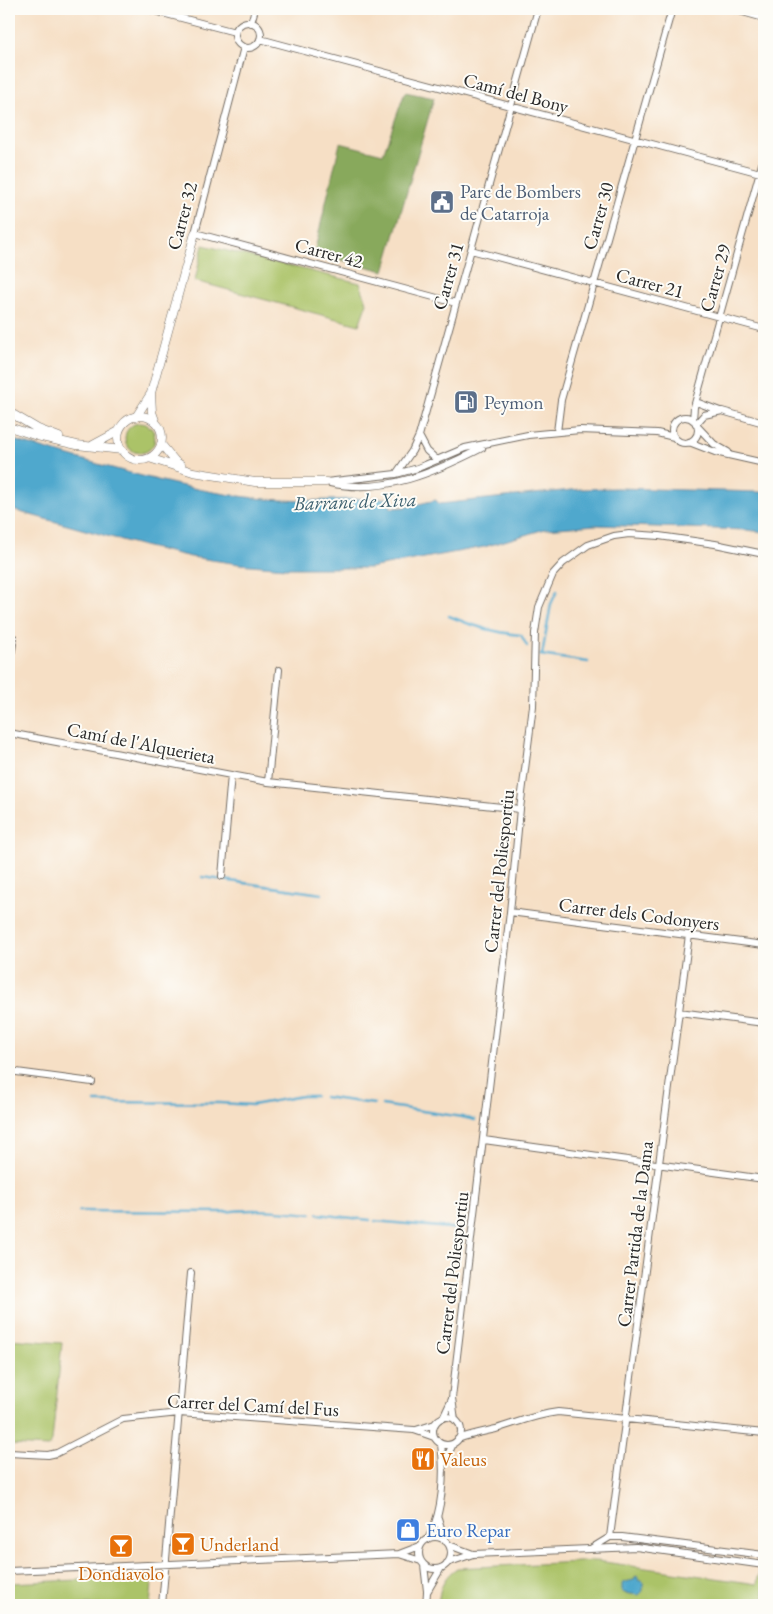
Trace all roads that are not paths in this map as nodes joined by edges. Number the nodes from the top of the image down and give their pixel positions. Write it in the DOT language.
graph roads {
  1 [pos="148,9"];
  2 [pos="255,9"];
  3 [pos="538,9"];
  4 [pos="672,9"];
  5 [pos="732,9"];
  6 [pos="764,18"];
  7 [pos="251,23"];
  8 [pos="235,32"];
  9 [pos="260,39"];
  10 [pos="244,48"];
  11 [pos="510,107"];
  12 [pos="635,140"];
  13 [pos="764,158"];
  14 [pos="762,174"];
  15 [pos="195,233"];
  16 [pos="471,250"];
  17 [pos="594,283"];
  18 [pos="456,303"];
  19 [pos="719,317"];
  20 [pos="764,329"];
  21 [pos="151,393"];
  22 [pos="695,404"];
  23 [pos="722,411"];
  24 [pos="9,412"];
  25 [pos="136,417"];
  26 [pos="683,418"];
  27 [pos="156,423"];
  28 [pos="764,423"];
  29 [pos="696,424"];
  30 [pos="9,426"];
  31 [pos="673,427"];
  32 [pos="120,431"];
  33 [pos="557,432"];
  34 [pos="658,433"];
  35 [pos="419,436"];
  36 [pos="674,437"];
  37 [pos="689,442"];
  38 [pos="161,444"];
  39 [pos="488,444"];
  40 [pos="77,445"];
  41 [pos="93,446"];
  42 [pos="122,450"];
  43 [pos="734,455"];
  44 [pos="150,458"];
  45 [pos="437,460"];
  46 [pos="764,463"];
  47 [pos="193,472"];
  48 [pos="396,474"];
  49 [pos="326,482"];
  50 [pos="764,554"];
  51 [pos="14,638"];
  52 [pos="9,668"];
  53 [pos="279,670"];
  54 [pos="9,733"];
  55 [pos="230,775"];
  56 [pos="268,782"];
  57 [pos="520,808"];
  58 [pos="222,876"];
  59 [pos="510,912"];
  60 [pos="689,935"];
  61 [pos="764,945"];
  62 [pos="679,1012"];
  63 [pos="764,1023"];
  64 [pos="9,1071"];
  65 [pos="92,1082"];
  66 [pos="484,1140"];
  67 [pos="660,1165"];
  68 [pos="764,1179"];
  69 [pos="190,1272"];
  70 [pos="452,1398"];
  71 [pos="178,1413"];
  72 [pos="442,1418"];
  73 [pos="626,1419"];
  74 [pos="456,1421"];
  75 [pos="435,1424"];
  76 [pos="414,1430"];
  77 [pos="475,1433"];
  78 [pos="764,1433"];
  79 [pos="434,1437"];
  80 [pos="456,1442"];
  81 [pos="441,1444"];
  82 [pos="9,1453"];
  83 [pos="444,1464"];
  84 [pos="438,1517"];
  85 [pos="610,1537"];
  86 [pos="428,1538"];
  87 [pos="447,1543"];
  88 [pos="420,1546"];
  89 [pos="590,1549"];
  90 [pos="400,1554"];
  91 [pos="473,1554"];
  92 [pos="764,1555"];
  93 [pos="422,1563"];
  94 [pos="447,1563"];
  95 [pos="165,1564"];
  96 [pos="764,1565"];
  97 [pos="441,1568"];
  98 [pos="9,1571"];
  99 [pos="427,1592"];
  100 [pos="162,1605"];
  101 [pos="426,1605"];
  1 -- 8 [label="street"];
  2 -- 7 [label="street"];
  3 -- 11 [label="street, Carrer 31"];
  4 -- 12 [label="street, Carrer 30"];
  5 -- 6 [label="street"];
  7 -- 8 [label="street"];
  7 -- 9 [label="street"];
  8 -- 10 [label="street"];
  9 -- 10 [label="street"];
  9 -- 11 [label="street, Camí del Bony"];
  10 -- 15 [label="street, Carrer 32"];
  11 -- 12 [label="street, Camí del Bony"];
  11 -- 16 [label="street, Carrer 31"];
  12 -- 14 [label="street, Camí del Bony"];
  12 -- 17 [label="street, Carrer 30"];
  13 -- 14 [label="street, Carrer 29"];
  14 -- 19 [label="street, Carrer 29"];
  15 -- 18 [label="street, Carrer 42"];
  15 -- 21 [label="street, Carrer 32"];
  16 -- 17 [label="street, Carrer 21"];
  16 -- 18 [label="street, Carrer 31"];
  17 -- 19 [label="street, Carrer 21"];
  17 -- 33 [label="street, Carrer 30"];
  18 -- 35 [label="street, Carrer 31"];
  19 -- 20 [label="street, Carrer 21"];
  19 -- 22 [label="street, Carrer 29"];
  21 -- 25 [label="street, Carrer 32"];
  21 -- 27 [label="street, Carrer 32"];
  22 -- 23 [label="street"];
  22 -- 26 [label="street, Carrer 29"];
  22 -- 29 [label="street, Carrer 29"];
  23 -- 28 [label="street"];
  23 -- 29 [label="street"];
  24 -- 40 [label="street"];
  25 -- 27 [label="street"];
  25 -- 32 [label="street"];
  26 -- 29 [label="street"];
  26 -- 31 [label="street"];
  27 -- 38 [label="street"];
  29 -- 37 [label="street"];
  29 -- 43 [label="street"];
  30 -- 40 [label="street"];
  31 -- 34 [label="street"];
  31 -- 36 [label="street"];
  32 -- 41 [label="street"];
  32 -- 42 [label="street"];
  33 -- 34 [label="street"];
  33 -- 39 [label="street"];
  34 -- 36 [label="street"];
  35 -- 45 [label="street"];
  35 -- 48 [label="street, Carrer 31"];
  36 -- 37 [label="street"];
  37 -- 43 [label="street"];
  38 -- 44 [label="street"];
  38 -- 47 [label="street"];
  39 -- 45 [label="street"];
  39 -- 49 [label="street"];
  40 -- 41 [label="street"];
  41 -- 42 [label="street"];
  42 -- 44 [label="street"];
  43 -- 46 [label="street"];
  44 -- 47 [label="street"];
  45 -- 48 [label="street"];
  47 -- 49 [label="street"];
  48 -- 49 [label="street"];
  50 -- 57 [label="street, Carrer del Poliesportiu"];
  51 -- 52 [label="street"];
  53 -- 56 [label="street"];
  54 -- 55 [label="street, Camí de l'Alquerieta"];
  55 -- 56 [label="street, Camí de l'Alquerieta"];
  55 -- 58 [label="street"];
  56 -- 57 [label="street, Camí de l'Alquerieta"];
  57 -- 59 [label="street, Carrer del Poliesportiu"];
  59 -- 60 [label="street, Carrer dels Codonyers"];
  59 -- 66 [label="street, Carrer del Poliesportiu"];
  60 -- 61 [label="street, Carrer dels Codonyers"];
  60 -- 62 [label="street, Carrer Partida de la Dama"];
  62 -- 63 [label="street"];
  62 -- 67 [label="street, Carrer Partida de la Dama"];
  64 -- 65 [label="street"];
  66 -- 67 [label="street"];
  66 -- 70 [label="street, Carrer del Poliesportiu"];
  67 -- 68 [label="street"];
  67 -- 73 [label="street, Carrer Partida de la Dama"];
  69 -- 71 [label="street"];
  70 -- 72 [label="street, Carrer del Poliesportiu"];
  70 -- 74 [label="street, Carrer del Poliesportiu"];
  71 -- 76 [label="street, Carrer del Camí del Fus"];
  71 -- 82 [label="street, Carrer del Camí del Fus"];
  71 -- 95 [label="street"];
  72 -- 74 [label="street"];
  72 -- 75 [label="street"];
  73 -- 77 [label="street"];
  73 -- 78 [label="street"];
  73 -- 85 [label="street, Carrer Partida de la Dama"];
  74 -- 77 [label="street"];
  74 -- 80 [label="street"];
  75 -- 76 [label="street, Carrer del Camí del Fus"];
  75 -- 79 [label="street"];
  76 -- 79 [label="street, Carrer del Camí del Fus"];
  77 -- 80 [label="street"];
  79 -- 81 [label="street"];
  80 -- 81 [label="street"];
  80 -- 83 [label="street"];
  81 -- 83 [label="street"];
  83 -- 84 [label="street"];
  84 -- 86 [label="street"];
  84 -- 87 [label="street"];
  85 -- 89 [label="street"];
  85 -- 92 [label="street"];
  86 -- 87 [label="street"];
  86 -- 88 [label="street"];
  87 -- 91 [label="street"];
  87 -- 94 [label="street"];
  88 -- 90 [label="street"];
  88 -- 93 [label="street"];
  89 -- 91 [label="street"];
  89 -- 96 [label="street"];
  90 -- 93 [label="street"];
  90 -- 95 [label="street"];
  91 -- 94 [label="street"];
  93 -- 97 [label="street"];
  93 -- 99 [label="street"];
  94 -- 97 [label="street"];
  95 -- 98 [label="street"];
  95 -- 100 [label="street"];
  97 -- 99 [label="street"];
  99 -- 101 [label="street"];
}
